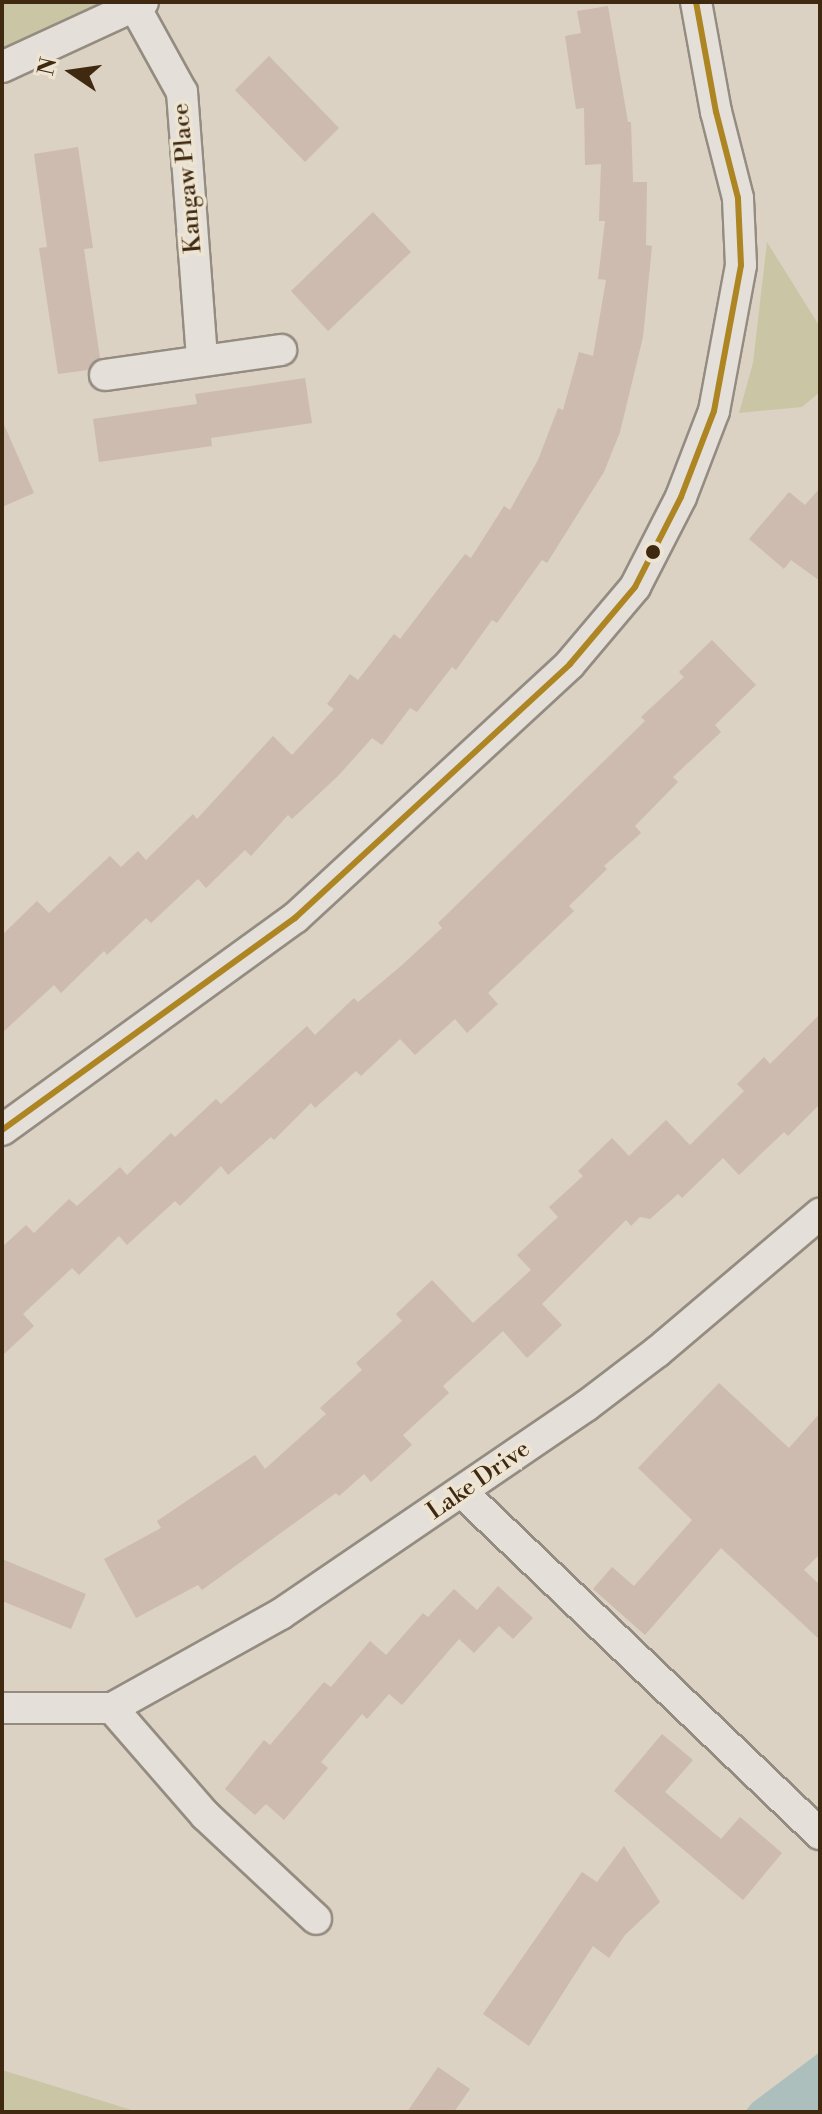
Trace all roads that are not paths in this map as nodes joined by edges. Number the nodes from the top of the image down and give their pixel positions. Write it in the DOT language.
graph roads {
  1 [pos="696,2"];
  2 [pos="139,5"];
  3 [pos="2,67"];
  4 [pos="281,350"];
  5 [pos="202,360"];
  6 [pos="105,375"];
  7 [pos="2,1130"];
  8 [pos="820,1214"];
  9 [pos="463,1493"];
  10 [pos="2,1708"];
  11 [pos="112,1708"];
  12 [pos="820,1834"];
  13 [pos="316,1919"];
  1 -- 7 [label="street"];
  2 -- 3 [label="street"];
  2 -- 5 [label="street, Kangaw Place"];
  4 -- 5 [label="street"];
  5 -- 6 [label="street"];
  8 -- 9 [label="street, Lake Drive"];
  9 -- 11 [label="street, Lake Drive"];
  9 -- 12 [label="street"];
  10 -- 11 [label="street, Lake Drive"];
  11 -- 13 [label="street"];
}
